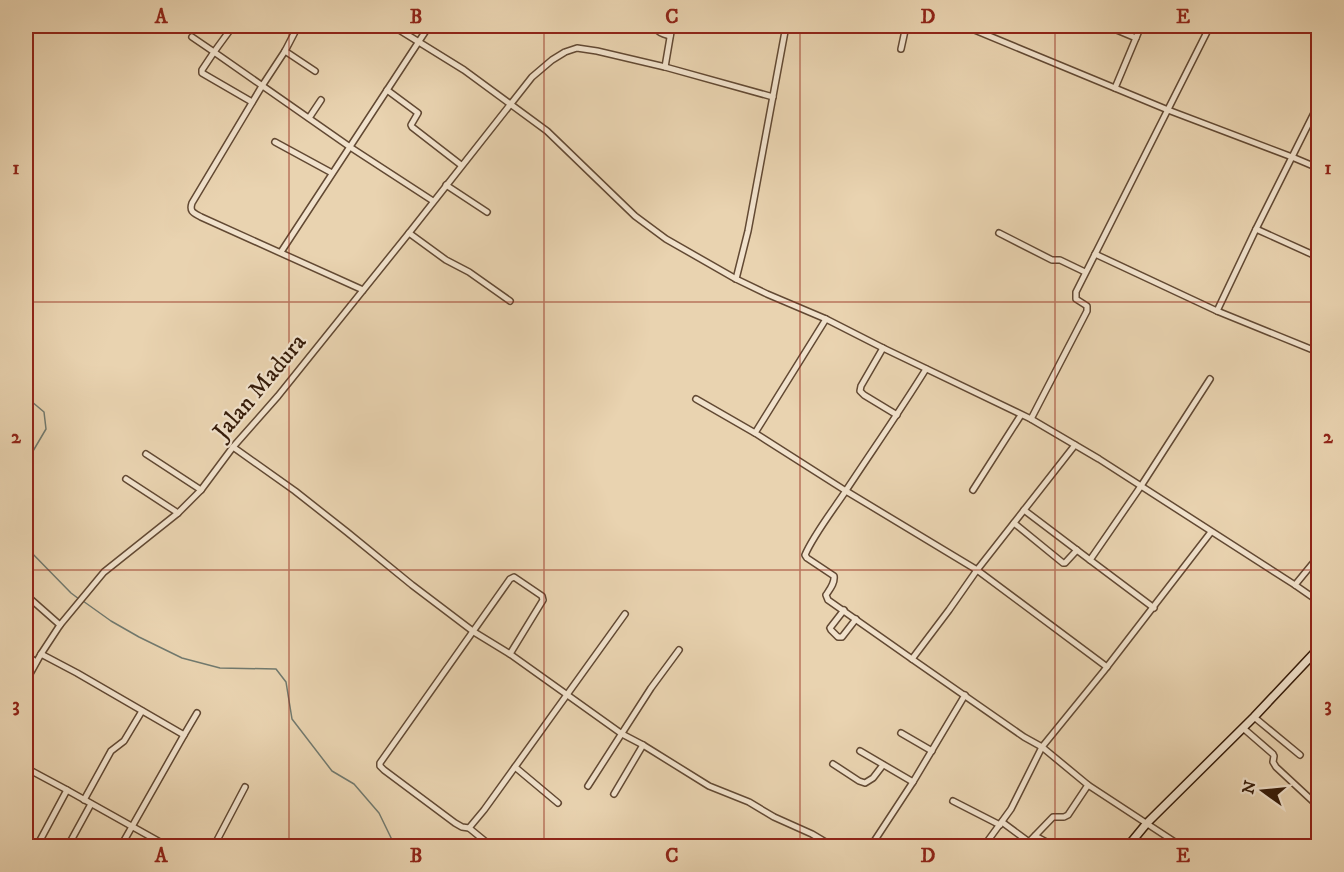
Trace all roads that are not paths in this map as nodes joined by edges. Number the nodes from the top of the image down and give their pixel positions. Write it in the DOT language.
graph roads {
  1 [pos="233,26"];
  2 [pos="298,26"];
  3 [pos="393,26"];
  4 [pos="429,26"];
  5 [pos="654,26"];
  6 [pos="672,26"];
  7 [pos="786,26"];
  8 [pos="906,26"];
  9 [pos="964,26"];
  10 [pos="1141,26"];
  11 [pos="1210,26"];
  12 [pos="1112,28"];
  13 [pos="670,36"];
  14 [pos="192,37"];
  15 [pos="1136,38"];
  16 [pos="418,43"];
  17 [pos="901,49"];
  18 [pos="285,51"];
  19 [pos="214,52"];
  20 [pos="665,67"];
  21 [pos="315,71"];
  22 [pos="262,86"];
  23 [pos="1115,88"];
  24 [pos="387,90"];
  25 [pos="773,97"];
  26 [pos="321,100"];
  27 [pos="252,102"];
  28 [pos="510,103"];
  29 [pos="1318,105"];
  30 [pos="1168,110"];
  31 [pos="309,118"];
  32 [pos="275,142"];
  33 [pos="350,147"];
  34 [pos="1292,157"];
  35 [pos="461,165"];
  36 [pos="1318,168"];
  37 [pos="333,173"];
  38 [pos="446,185"];
  39 [pos="433,201"];
  40 [pos="487,212"];
  41 [pos="1256,229"];
  42 [pos="408,233"];
  43 [pos="999,233"];
  44 [pos="281,252"];
  45 [pos="1095,254"];
  46 [pos="1318,257"];
  47 [pos="1085,272"];
  48 [pos="736,279"];
  49 [pos="363,290"];
  50 [pos="510,301"];
  51 [pos="1217,311"];
  52 [pos="826,319"];
  53 [pos="883,348"];
  54 [pos="1318,352"];
  55 [pos="926,369"];
  56 [pos="1210,379"];
  57 [pos="696,399"];
  58 [pos="897,415"];
  59 [pos="1021,415"];
  60 [pos="1032,419"];
  61 [pos="755,433"];
  62 [pos="1075,446"];
  63 [pos="233,447"];
  64 [pos="146,454"];
  65 [pos="126,479"];
  66 [pos="1141,486"];
  67 [pos="201,490"];
  68 [pos="973,490"];
  69 [pos="846,491"];
  70 [pos="1024,510"];
  71 [pos="178,513"];
  72 [pos="1014,523"];
  73 [pos="1211,532"];
  74 [pos="1077,550"];
  75 [pos="1318,557"];
  76 [pos="1090,560"];
  77 [pos="977,570"];
  78 [pos="1295,585"];
  79 [pos="26,595"];
  80 [pos="1318,602"];
  81 [pos="1154,608"];
  82 [pos="844,610"];
  83 [pos="625,614"];
  84 [pos="856,619"];
  85 [pos="60,626"];
  86 [pos="474,632"];
  87 [pos="1318,649"];
  88 [pos="679,650"];
  89 [pos="41,654"];
  90 [pos="510,654"];
  91 [pos="26,655"];
  92 [pos="912,659"];
  93 [pos="36,662"];
  94 [pos="1107,667"];
  95 [pos="26,681"];
  96 [pos="568,695"];
  97 [pos="965,695"];
  98 [pos="142,711"];
  99 [pos="197,713"];
  100 [pos="1254,717"];
  101 [pos="1243,728"];
  102 [pos="901,733"];
  103 [pos="622,734"];
  104 [pos="184,735"];
  105 [pos="643,745"];
  106 [pos="1042,747"];
  107 [pos="860,751"];
  108 [pos="932,751"];
  109 [pos="1300,755"];
  110 [pos="833,764"];
  111 [pos="883,765"];
  112 [pos="515,767"];
  113 [pos="26,768"];
  114 [pos="913,782"];
  115 [pos="1088,785"];
  116 [pos="588,786"];
  117 [pos="245,787"];
  118 [pos="67,790"];
  119 [pos="614,794"];
  120 [pos="84,800"];
  121 [pos="953,801"];
  122 [pos="558,803"];
  123 [pos="91,804"];
  124 [pos="1318,806"];
  125 [pos="1001,823"];
  126 [pos="1147,823"];
  127 [pos="131,827"];
  128 [pos="469,828"];
  129 [pos="1035,836"];
  130 [pos="1027,844"];
  131 [pos="37,846"];
  132 [pos="68,846"];
  133 [pos="121,846"];
  134 [pos="167,846"];
  135 [pos="214,846"];
  136 [pos="491,846"];
  137 [pos="832,846"];
  138 [pos="871,846"];
  139 [pos="984,846"];
  140 [pos="1054,846"];
  141 [pos="1128,846"];
  142 [pos="1181,846"];
  1 -- 19 [label="street"];
  2 -- 18 [label="street"];
  3 -- 16 [label="street"];
  4 -- 16 [label="street"];
  5 -- 13 [label="street"];
  6 -- 13 [label="street"];
  7 -- 25 [label="street"];
  8 -- 17 [label="street"];
  9 -- 23 [label="street"];
  10 -- 15 [label="street"];
  11 -- 30 [label="street"];
  12 -- 15 [label="street"];
  13 -- 20 [label="street"];
  14 -- 19 [label="street"];
  15 -- 23 [label="street"];
  16 -- 24 [label="street"];
  16 -- 28 [label="street"];
  18 -- 21 [label="street"];
  18 -- 22 [label="street"];
  19 -- 22 [label="street"];
  19 -- 27 [label="street"];
  20 -- 25 [label="street, Jalan Madura"];
  20 -- 28 [label="street, Jalan Madura"];
  22 -- 27 [label="street"];
  22 -- 31 [label="street"];
  23 -- 30 [label="street"];
  24 -- 33 [label="street"];
  24 -- 35 [label="street"];
  25 -- 48 [label="street"];
  26 -- 31 [label="street"];
  27 -- 44 [label="street"];
  28 -- 35 [label="street, Jalan Madura"];
  28 -- 48 [label="street"];
  29 -- 34 [label="street"];
  30 -- 34 [label="street"];
  30 -- 45 [label="street"];
  31 -- 33 [label="street"];
  32 -- 37 [label="street"];
  33 -- 37 [label="street"];
  33 -- 39 [label="street"];
  34 -- 36 [label="street"];
  34 -- 41 [label="street"];
  35 -- 38 [label="street, Jalan Madura"];
  37 -- 44 [label="street"];
  38 -- 39 [label="street, Jalan Madura"];
  38 -- 40 [label="street"];
  39 -- 42 [label="street, Jalan Madura"];
  41 -- 46 [label="street"];
  41 -- 51 [label="street"];
  42 -- 49 [label="street, Jalan Madura"];
  42 -- 50 [label="street"];
  43 -- 47 [label="street"];
  44 -- 49 [label="street"];
  45 -- 47 [label="street"];
  45 -- 51 [label="street"];
  47 -- 60 [label="street"];
  48 -- 52 [label="street"];
  49 -- 63 [label="street, Jalan Madura"];
  51 -- 54 [label="street"];
  52 -- 53 [label="street"];
  52 -- 61 [label="street"];
  53 -- 55 [label="street"];
  53 -- 58 [label="street"];
  55 -- 58 [label="street"];
  55 -- 59 [label="street"];
  56 -- 66 [label="street"];
  57 -- 61 [label="street"];
  58 -- 69 [label="street"];
  59 -- 60 [label="street"];
  59 -- 68 [label="street"];
  60 -- 62 [label="street"];
  61 -- 69 [label="street"];
  62 -- 66 [label="street"];
  62 -- 70 [label="street"];
  63 -- 67 [label="street, Jalan Madura"];
  63 -- 86 [label="street"];
  64 -- 67 [label="street"];
  65 -- 71 [label="street"];
  66 -- 73 [label="street"];
  66 -- 76 [label="street"];
  67 -- 71 [label="street, Jalan Madura"];
  69 -- 77 [label="street"];
  69 -- 82 [label="street"];
  70 -- 72 [label="street"];
  70 -- 74 [label="street"];
  71 -- 85 [label="street, Jalan Madura"];
  72 -- 74 [label="street"];
  72 -- 77 [label="street"];
  73 -- 78 [label="street"];
  73 -- 81 [label="street"];
  74 -- 76 [label="street"];
  75 -- 78 [label="street"];
  76 -- 81 [label="street"];
  77 -- 92 [label="street"];
  77 -- 94 [label="street"];
  78 -- 80 [label="street"];
  79 -- 85 [label="street"];
  81 -- 94 [label="street"];
  82 -- 84 [label="street"];
  82 -- 84 [label="street"];
  83 -- 96 [label="street"];
  84 -- 92 [label="street"];
  85 -- 89 [label="street, Jalan Madura"];
  86 -- 90 [label="street"];
  86 -- 90 [label="street"];
  86 -- 128 [label="street"];
  87 -- 100 [label="main road"];
  88 -- 103 [label="street"];
  89 -- 93 [label="street, Jalan Madura"];
  89 -- 98 [label="street"];
  90 -- 96 [label="street"];
  91 -- 93 [label="street"];
  92 -- 97 [label="street"];
  93 -- 95 [label="street, Jalan Madura"];
  94 -- 106 [label="street"];
  96 -- 103 [label="street"];
  96 -- 112 [label="street"];
  97 -- 106 [label="street"];
  97 -- 108 [label="street"];
  98 -- 104 [label="street"];
  98 -- 120 [label="street"];
  99 -- 104 [label="street"];
  100 -- 101 [label="main road"];
  100 -- 109 [label="street"];
  101 -- 124 [label="street"];
  101 -- 126 [label="main road"];
  102 -- 108 [label="street"];
  103 -- 105 [label="street"];
  103 -- 116 [label="street"];
  104 -- 127 [label="street"];
  105 -- 119 [label="street"];
  105 -- 137 [label="street"];
  106 -- 115 [label="street"];
  106 -- 125 [label="street"];
  107 -- 111 [label="street"];
  108 -- 114 [label="street"];
  110 -- 111 [label="street"];
  111 -- 114 [label="street"];
  112 -- 122 [label="street"];
  112 -- 128 [label="street"];
  113 -- 118 [label="street"];
  114 -- 138 [label="street"];
  115 -- 126 [label="street"];
  115 -- 129 [label="street"];
  117 -- 135 [label="street"];
  118 -- 120 [label="street"];
  118 -- 131 [label="street"];
  120 -- 123 [label="street"];
  121 -- 125 [label="street"];
  123 -- 127 [label="street"];
  123 -- 132 [label="street"];
  125 -- 130 [label="street"];
  125 -- 139 [label="street"];
  126 -- 141 [label="main road"];
  126 -- 142 [label="street"];
  127 -- 133 [label="street"];
  127 -- 134 [label="street"];
  128 -- 136 [label="street"];
  129 -- 130 [label="street"];
  129 -- 140 [label="street"];
}
